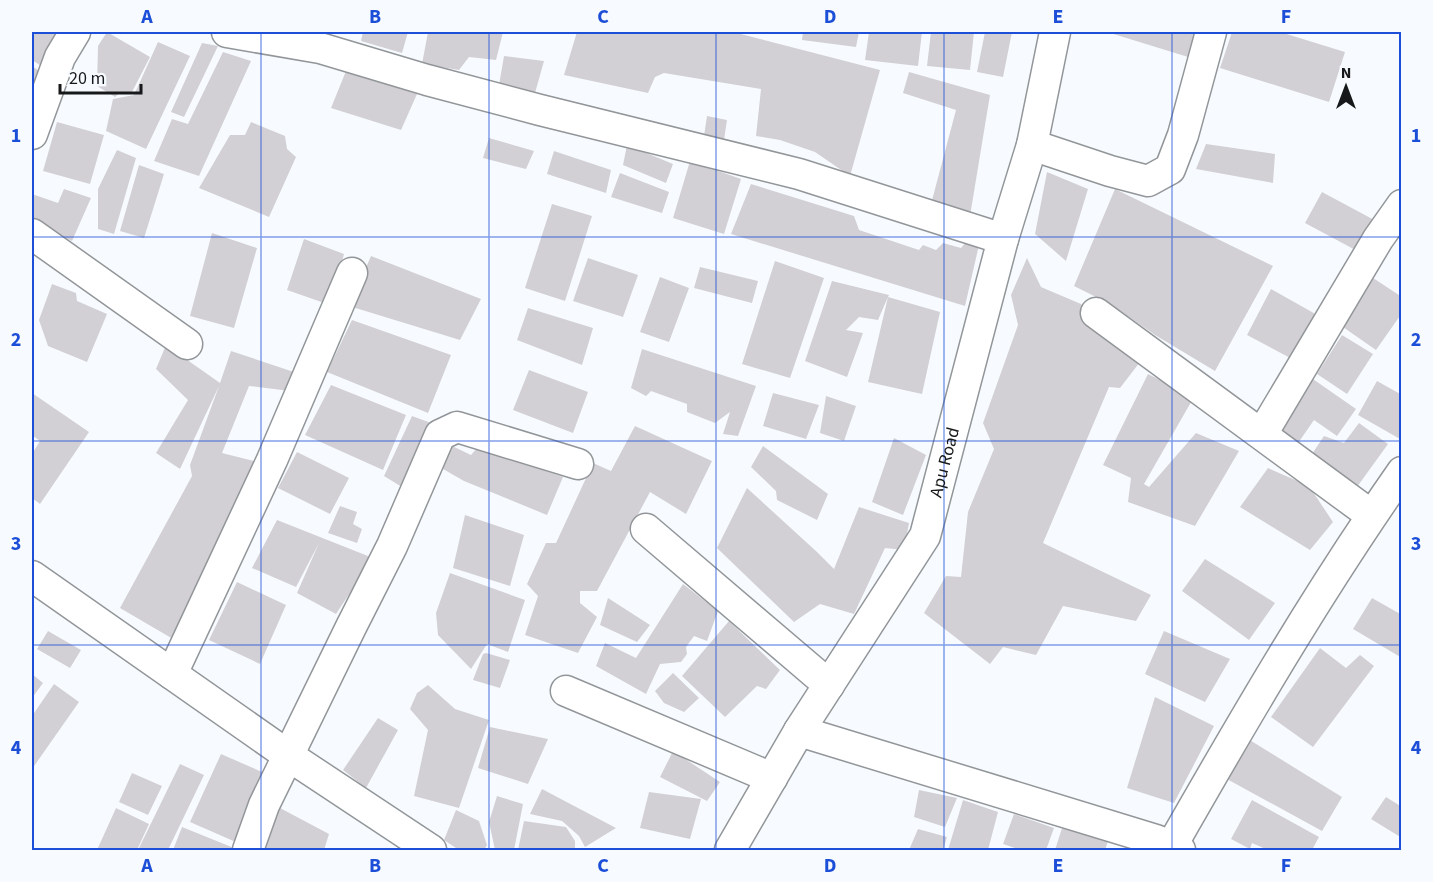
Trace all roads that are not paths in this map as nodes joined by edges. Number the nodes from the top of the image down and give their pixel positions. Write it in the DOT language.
graph roads {
  1 [pos="75,32"];
  2 [pos="227,32"];
  3 [pos="1055,32"];
  4 [pos="1212,32"];
  5 [pos="322,40"];
  6 [pos="32,134"];
  7 [pos="1032,145"];
  8 [pos="1401,205"];
  9 [pos="32,234"];
  10 [pos="1003,239"];
  11 [pos="352,273"];
  12 [pos="1096,313"];
  13 [pos="187,344"];
  14 [pos="1262,434"];
  15 [pos="578,464"];
  16 [pos="1401,472"];
  17 [pos="1371,515"];
  18 [pos="646,529"];
  19 [pos="32,576"];
  20 [pos="172,674"];
  21 [pos="829,686"];
  22 [pos="566,691"];
  23 [pos="799,731"];
  24 [pos="289,756"];
  25 [pos="772,778"];
  26 [pos="1164,847"];
  27 [pos="248,850"];
  28 [pos="431,850"];
  29 [pos="730,850"];
  1 -- 6 [label="street"];
  2 -- 5 [label="street"];
  3 -- 7 [label="street, Apu Road"];
  4 -- 7 [label="street"];
  5 -- 10 [label="street"];
  7 -- 10 [label="street, Apu Road"];
  8 -- 14 [label="street"];
  9 -- 13 [label="street"];
  10 -- 21 [label="street, Apu Road"];
  11 -- 20 [label="street"];
  12 -- 14 [label="street"];
  14 -- 17 [label="street"];
  15 -- 24 [label="street"];
  16 -- 17 [label="street"];
  17 -- 26 [label="street"];
  18 -- 21 [label="street"];
  19 -- 20 [label="street"];
  20 -- 24 [label="street"];
  21 -- 23 [label="street, Apu Road"];
  22 -- 25 [label="street"];
  23 -- 25 [label="street, Apu Road"];
  23 -- 26 [label="street"];
  24 -- 27 [label="street"];
  24 -- 28 [label="street"];
  25 -- 29 [label="street, Apu Road"];
}
